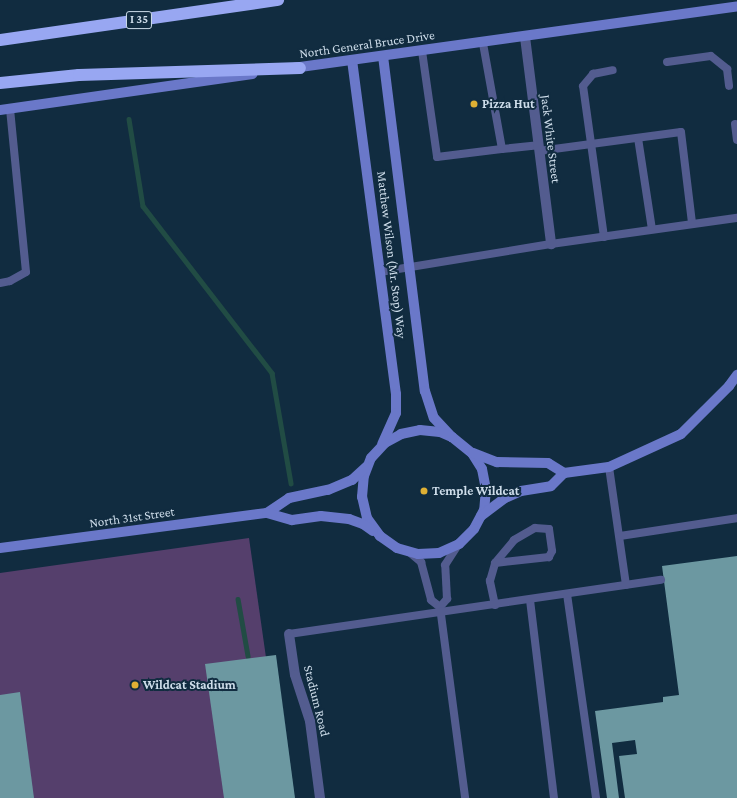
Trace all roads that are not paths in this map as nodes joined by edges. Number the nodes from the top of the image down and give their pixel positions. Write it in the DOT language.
graph roads {
  1 [pos="278,0"];
  2 [pos="737,6"];
  3 [pos="524,37"];
  4 [pos="0,40"];
  5 [pos="483,42"];
  6 [pos="422,51"];
  7 [pos="383,56"];
  8 [pos="352,60"];
  9 [pos="667,62"];
  10 [pos="300,68"];
  11 [pos="613,70"];
  12 [pos="0,84"];
  13 [pos="730,86"];
  14 [pos="5,109"];
  15 [pos="735,124"];
  16 [pos="638,138"];
  17 [pos="737,140"];
  18 [pos="592,144"];
  19 [pos="538,148"];
  20 [pos="502,149"];
  21 [pos="737,218"];
  22 [pos="692,223"];
  23 [pos="652,229"];
  24 [pos="604,237"];
  25 [pos="551,244"];
  26 [pos="409,269"];
  27 [pos="380,272"];
  28 [pos="0,283"];
  29 [pos="737,375"];
  30 [pos="452,437"];
  31 [pos="379,450"];
  32 [pos="472,452"];
  33 [pos="369,463"];
  34 [pos="609,467"];
  35 [pos="564,473"];
  36 [pos="267,513"];
  37 [pos="480,517"];
  38 [pos="737,518"];
  39 [pos="380,536"];
  40 [pos="620,536"];
  41 [pos="459,544"];
  42 [pos="0,548"];
  43 [pos="409,552"];
  44 [pos="495,563"];
  45 [pos="661,580"];
  46 [pos="626,585"];
  47 [pos="568,594"];
  48 [pos="530,600"];
  49 [pos="495,605"];
  50 [pos="440,610"];
  51 [pos="289,634"];
  52 [pos="320,798"];
  53 [pos="465,798"];
  54 [pos="554,798"];
  55 [pos="596,798"];
  1 -- 4 [label="highway, I 35"];
  2 -- 3 [label="street, North General Bruce Drive"];
  3 -- 5 [label="street, North General Bruce Drive"];
  3 -- 19 [label="street, Jack White Street"];
  5 -- 6 [label="street, North General Bruce Drive"];
  5 -- 20 [label="lane"];
  6 -- 7 [label="street, North General Bruce Drive"];
  6 -- 20 [label="lane"];
  7 -- 8 [label="street, North General Bruce Drive"];
  7 -- 26 [label="street, Matthew Wilson (Mr. Stop) Way"];
  8 -- 10 [label="street, North General Bruce Drive"];
  8 -- 27 [label="street, Matthew Wilson (Mr. Stop) Way"];
  9 -- 13 [label="lane"];
  10 -- 12 [label="highway"];
  10 -- 14 [label="street, North General Bruce Drive"];
  11 -- 18 [label="lane"];
  14 -- 28 [label="lane"];
  15 -- 17 [label="lane"];
  16 -- 18 [label="lane"];
  16 -- 22 [label="lane"];
  16 -- 23 [label="lane"];
  18 -- 19 [label="lane"];
  18 -- 24 [label="lane"];
  19 -- 20 [label="lane"];
  19 -- 25 [label="street, Jack White Street"];
  21 -- 22 [label="lane"];
  22 -- 23 [label="lane"];
  23 -- 24 [label="lane"];
  24 -- 25 [label="lane"];
  25 -- 26 [label="lane"];
  26 -- 27 [label="lane"];
  26 -- 30 [label="street, Matthew Wilson (Mr. Stop) Way"];
  27 -- 31 [label="street, Matthew Wilson (Mr. Stop) Way"];
  29 -- 34 [label="street"];
  30 -- 31 [label="street"];
  30 -- 32 [label="street"];
  31 -- 33 [label="street"];
  32 -- 35 [label="street"];
  32 -- 37 [label="street"];
  33 -- 36 [label="street, North 31st Street"];
  33 -- 39 [label="street"];
  34 -- 35 [label="street"];
  34 -- 40 [label="lane"];
  35 -- 37 [label="street"];
  36 -- 39 [label="street, North 31st Street"];
  36 -- 42 [label="street, North 31st Street"];
  37 -- 41 [label="street"];
  38 -- 40 [label="lane"];
  39 -- 43 [label="street"];
  40 -- 46 [label="lane"];
  41 -- 43 [label="street"];
  41 -- 50 [label="lane"];
  43 -- 50 [label="lane"];
  44 -- 44 [label="lane"];
  44 -- 49 [label="lane"];
  45 -- 46 [label="lane"];
  46 -- 47 [label="lane"];
  47 -- 48 [label="lane"];
  47 -- 55 [label="lane"];
  48 -- 49 [label="lane"];
  48 -- 54 [label="lane"];
  49 -- 50 [label="lane"];
  50 -- 51 [label="lane"];
  50 -- 53 [label="lane"];
  51 -- 52 [label="street, Stadium Road"];
}
